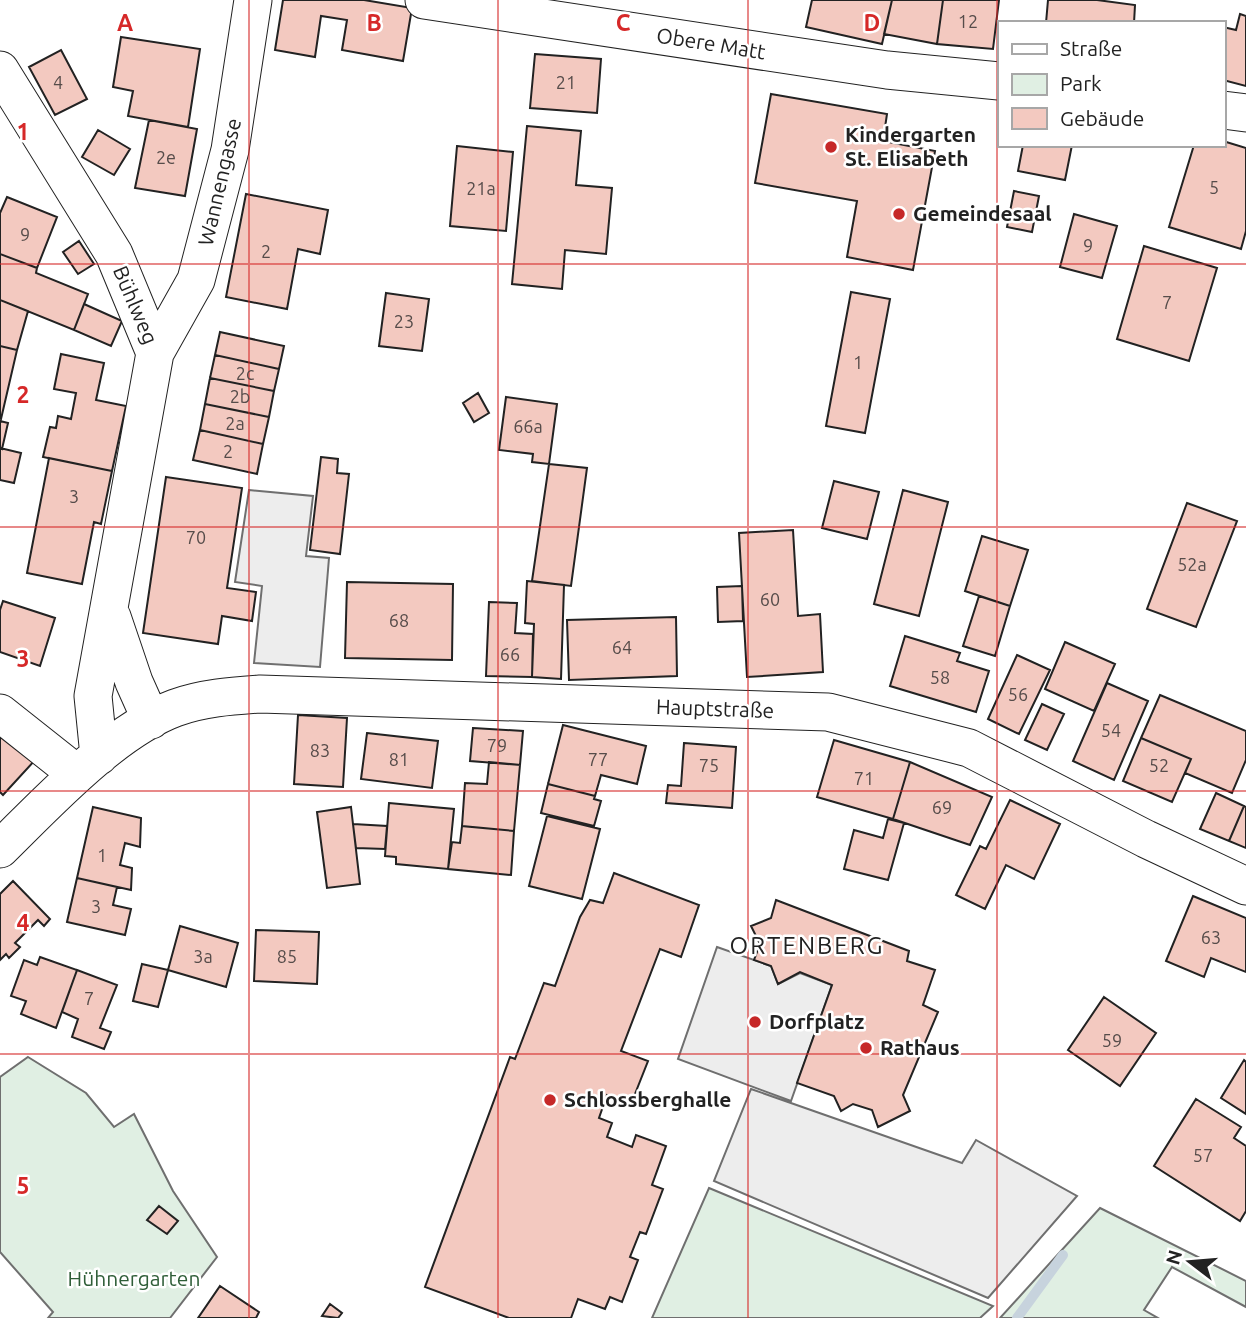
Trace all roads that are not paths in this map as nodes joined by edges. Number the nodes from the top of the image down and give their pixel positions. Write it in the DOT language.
graph roads {
  1 [pos="253,0"];
  2 [pos="424,0"];
  3 [pos="0,70"];
  4 [pos="998,81"];
  5 [pos="1225,110"];
  6 [pos="1246,113"];
  7 [pos="155,353"];
  8 [pos="111,611"];
  9 [pos="0,713"];
  10 [pos="151,720"];
  11 [pos="88,765"];
  12 [pos="0,849"];
  13 [pos="1246,886"];
  1 -- 7 [label="street, Wannengasse"];
  2 -- 4 [label="street, Obere Matt"];
  3 -- 7 [label="street, Bühlweg"];
  5 -- 6 [label="street"];
  7 -- 8 [label="street, Bühlweg"];
  8 -- 10 [label="street, Bühlweg"];
  8 -- 11 [label="street, Bühlweg"];
  9 -- 11 [label="street"];
  10 -- 11 [label="street, Hauptstraße"];
  10 -- 13 [label="street, Hauptstraße"];
  11 -- 12 [label="street, Hauptstraße"];
}
